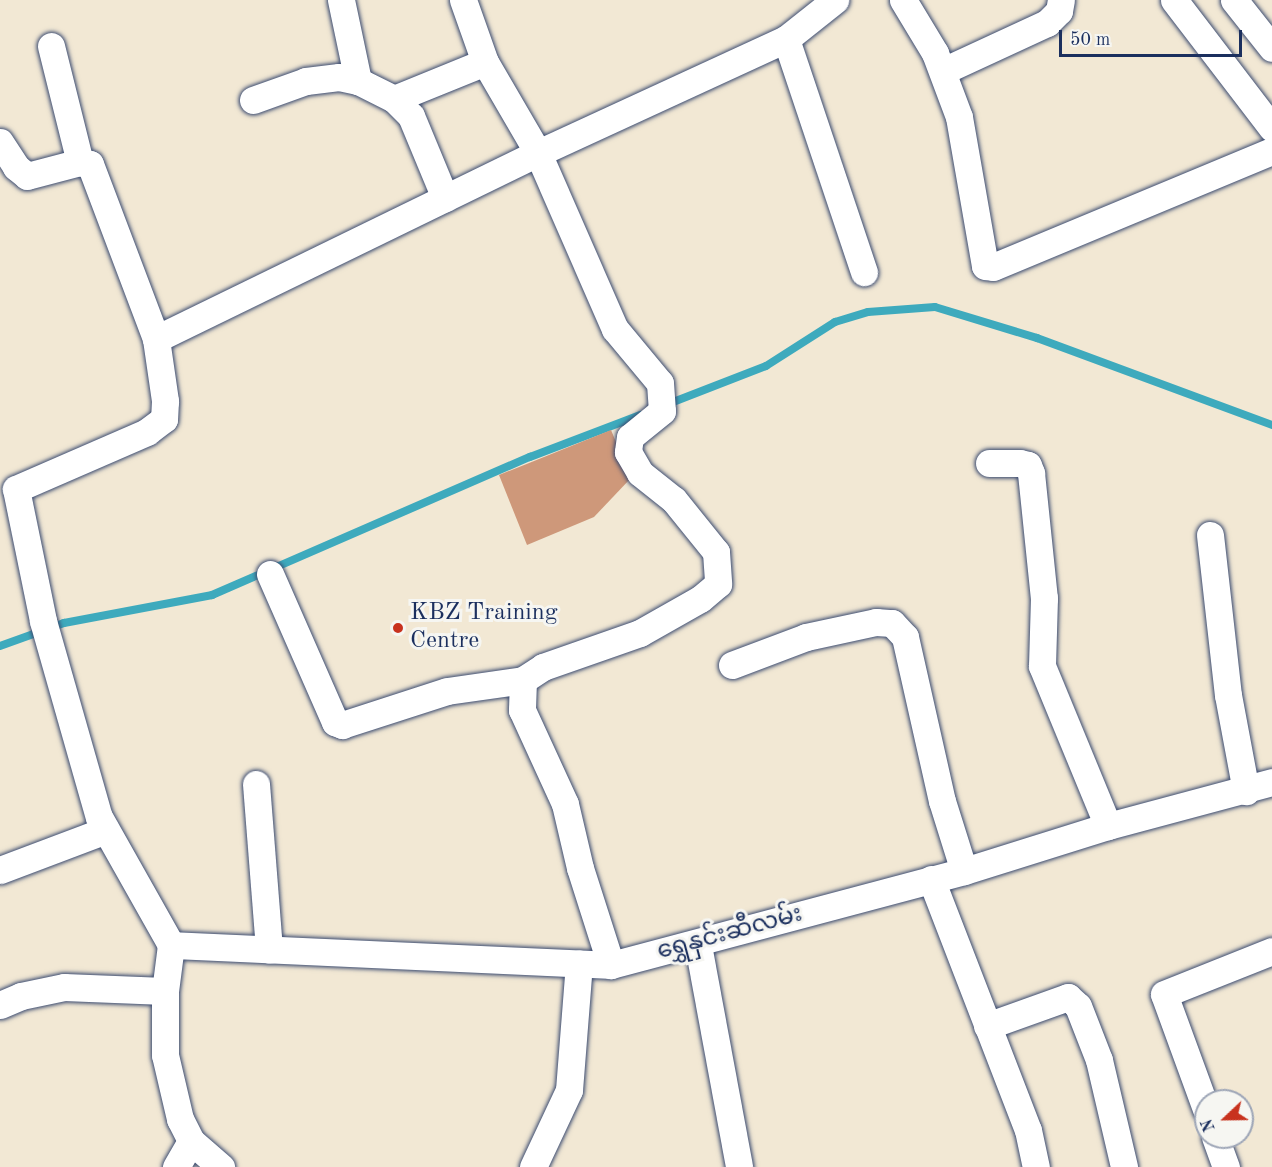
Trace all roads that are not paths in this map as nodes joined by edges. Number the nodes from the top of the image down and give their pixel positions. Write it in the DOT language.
graph roads {
  1 [pos="341,0"];
  2 [pos="463,0"];
  3 [pos="835,0"];
  4 [pos="903,0"];
  5 [pos="1061,0"];
  6 [pos="1174,0"];
  7 [pos="1234,0"];
  8 [pos="786,39"];
  9 [pos="51,46"];
  10 [pos="1272,48"];
  11 [pos="485,62"];
  12 [pos="943,71"];
  13 [pos="358,81"];
  14 [pos="394,99"];
  15 [pos="253,100"];
  16 [pos="1272,128"];
  17 [pos="0,142"];
  18 [pos="1272,151"];
  19 [pos="538,153"];
  20 [pos="80,162"];
  21 [pos="445,198"];
  22 [pos="864,272"];
  23 [pos="156,339"];
  24 [pos="989,463"];
  25 [pos="8,491"];
  26 [pos="1210,534"];
  27 [pos="270,574"];
  28 [pos="732,665"];
  29 [pos="523,680"];
  30 [pos="1272,782"];
  31 [pos="256,784"];
  32 [pos="1246,790"];
  33 [pos="1107,826"];
  34 [pos="106,830"];
  35 [pos="0,870"];
  36 [pos="964,871"];
  37 [pos="931,879"];
  38 [pos="171,945"];
  39 [pos="698,945"];
  40 [pos="268,949"];
  41 [pos="1272,951"];
  42 [pos="579,963"];
  43 [pos="611,965"];
  44 [pos="165,990"];
  45 [pos="0,1005"];
  46 [pos="987,1026"];
  47 [pos="1199,1089"];
  48 [pos="191,1141"];
  49 [pos="1219,1149"];
  50 [pos="176,1167"];
  51 [pos="221,1167"];
  52 [pos="533,1167"];
  53 [pos="739,1167"];
  54 [pos="1036,1167"];
  55 [pos="1124,1167"];
  56 [pos="1226,1167"];
  1 -- 13 [label="street"];
  2 -- 11 [label="street"];
  3 -- 8 [label="street"];
  4 -- 12 [label="street"];
  5 -- 12 [label="street"];
  6 -- 16 [label="street"];
  7 -- 10 [label="street"];
  8 -- 19 [label="street"];
  8 -- 22 [label="street"];
  9 -- 20 [label="street"];
  11 -- 14 [label="street"];
  11 -- 19 [label="street"];
  12 -- 18 [label="street"];
  13 -- 14 [label="street"];
  13 -- 15 [label="street"];
  14 -- 21 [label="street"];
  17 -- 20 [label="street"];
  19 -- 21 [label="street"];
  19 -- 29 [label="street"];
  20 -- 23 [label="street"];
  21 -- 23 [label="street"];
  23 -- 25 [label="street"];
  24 -- 33 [label="street"];
  25 -- 34 [label="street"];
  26 -- 32 [label="street"];
  27 -- 29 [label="street"];
  28 -- 36 [label="street"];
  29 -- 43 [label="street"];
  30 -- 32 [label="street, ရွှေနှင်းဆီလမ်း"];
  31 -- 40 [label="street"];
  32 -- 33 [label="street, ရွှေနှင်းဆီလမ်း"];
  33 -- 36 [label="street, ရွှေနှင်းဆီလမ်း"];
  34 -- 35 [label="street"];
  34 -- 38 [label="street"];
  36 -- 37 [label="street, ရွှေနှင်းဆီလမ်း"];
  37 -- 39 [label="street, ရွှေနှင်းဆီလမ်း"];
  37 -- 46 [label="street"];
  38 -- 40 [label="street, ရွှေနှင်းဆီလမ်း"];
  38 -- 44 [label="street"];
  39 -- 43 [label="street, ရွှေနှင်းဆီလမ်း"];
  39 -- 53 [label="street"];
  40 -- 42 [label="street, ရွှေနှင်းဆီလမ်း"];
  41 -- 47 [label="street"];
  42 -- 43 [label="street, ရွှေနှင်းဆီလမ်း"];
  42 -- 52 [label="street"];
  44 -- 45 [label="street"];
  44 -- 48 [label="street"];
  46 -- 54 [label="street"];
  46 -- 55 [label="street"];
  48 -- 50 [label="street"];
  48 -- 51 [label="street"];
  49 -- 56 [label="street"];
}
